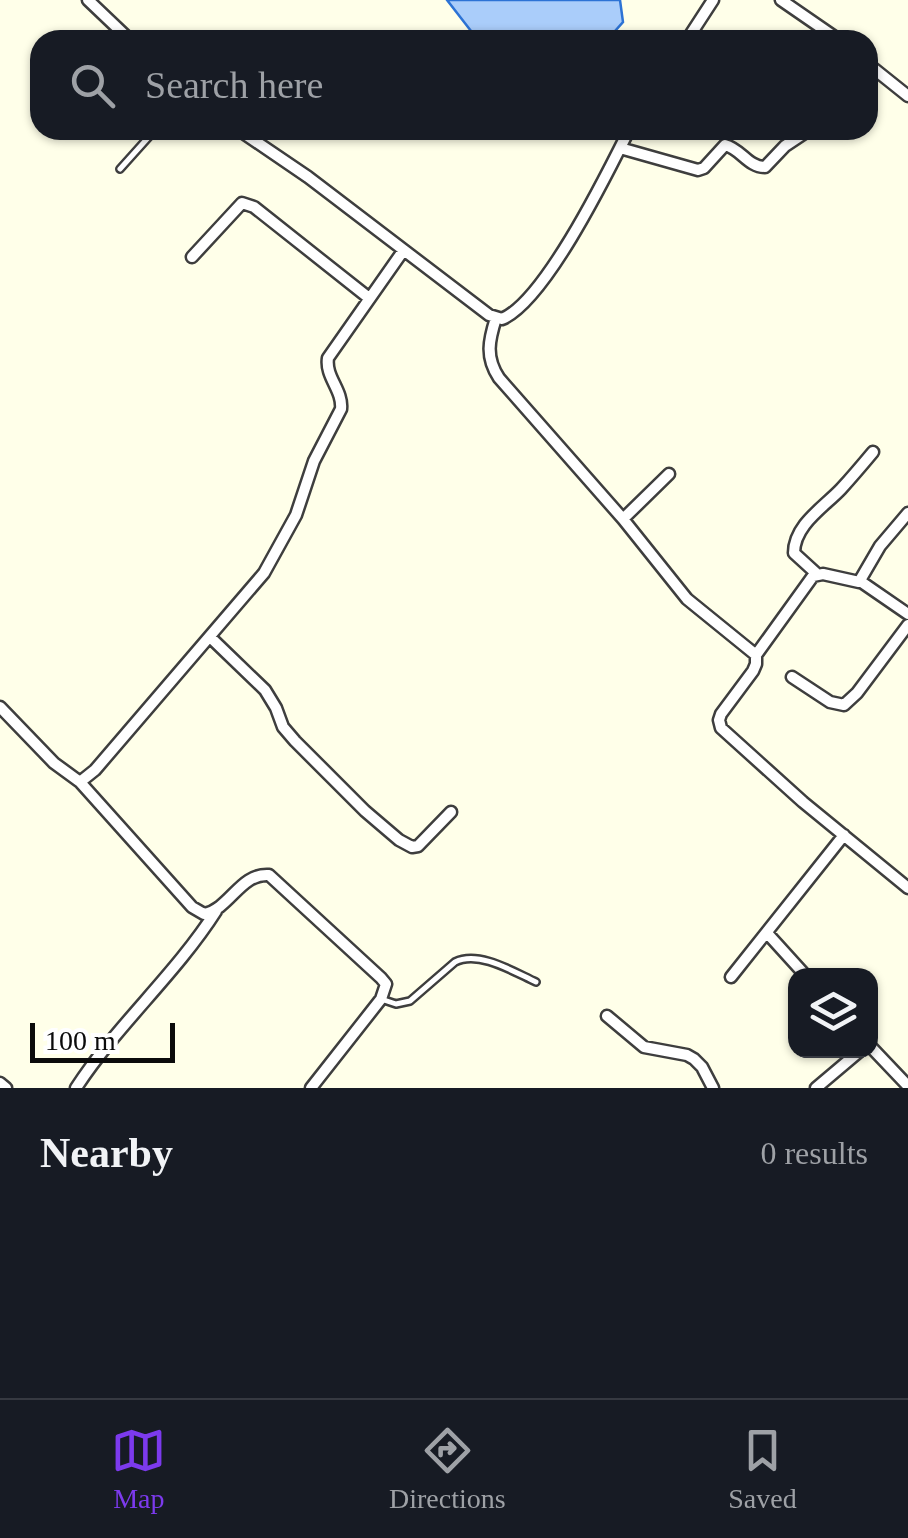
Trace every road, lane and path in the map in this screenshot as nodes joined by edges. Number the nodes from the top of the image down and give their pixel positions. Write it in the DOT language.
graph roads {
  1 [pos="88,0"];
  2 [pos="712,0"];
  3 [pos="781,0"];
  4 [pos="120,30"];
  5 [pos="694,30"];
  6 [pos="824,30"];
  7 [pos="878,72"];
  8 [pos="908,96"];
  9 [pos="146,140"];
  10 [pos="254,140"];
  11 [pos="624,140"];
  12 [pos="794,140"];
  13 [pos="620,148"];
  14 [pos="120,169"];
  15 [pos="403,251"];
  16 [pos="192,257"];
  17 [pos="368,298"];
  18 [pos="496,318"];
  19 [pos="874,452"];
  20 [pos="669,474"];
  21 [pos="908,512"];
  22 [pos="623,519"];
  23 [pos="818,574"];
  24 [pos="860,581"];
  25 [pos="908,614"];
  26 [pos="908,625"];
  27 [pos="210,637"];
  28 [pos="756,655"];
  29 [pos="792,678"];
  30 [pos="0,707"];
  31 [pos="80,782"];
  32 [pos="451,812"];
  33 [pos="844,836"];
  34 [pos="908,888"];
  35 [pos="216,912"];
  36 [pos="767,933"];
  37 [pos="799,968"];
  38 [pos="731,977"];
  39 [pos="536,982"];
  40 [pos="381,999"];
  41 [pos="607,1016"];
  42 [pos="878,1054"];
  43 [pos="852,1058"];
  44 [pos="908,1086"];
  45 [pos="76,1088"];
  46 [pos="310,1088"];
  47 [pos="713,1088"];
  48 [pos="816,1088"];
  1 -- 4 [label="street"];
  2 -- 5 [label="street"];
  3 -- 6 [label="street"];
  7 -- 8 [label="street"];
  9 -- 14 [label="lane"];
  10 -- 15 [label="street"];
  11 -- 13 [label="street"];
  12 -- 13 [label="street"];
  13 -- 18 [label="street"];
  15 -- 17 [label="street"];
  15 -- 18 [label="street"];
  16 -- 17 [label="street"];
  17 -- 27 [label="street"];
  18 -- 22 [label="street"];
  19 -- 23 [label="street"];
  20 -- 22 [label="street"];
  21 -- 24 [label="street"];
  22 -- 28 [label="street"];
  23 -- 24 [label="street"];
  23 -- 28 [label="street"];
  24 -- 25 [label="street"];
  26 -- 29 [label="street"];
  27 -- 31 [label="street"];
  27 -- 32 [label="street"];
  28 -- 33 [label="street"];
  30 -- 31 [label="street"];
  31 -- 35 [label="street"];
  33 -- 34 [label="street"];
  33 -- 36 [label="street"];
  35 -- 40 [label="street"];
  35 -- 45 [label="street"];
  36 -- 37 [label="street"];
  36 -- 38 [label="street"];
  39 -- 40 [label="lane"];
  40 -- 46 [label="street"];
  41 -- 47 [label="street"];
  42 -- 44 [label="street"];
  43 -- 48 [label="street"];
}
